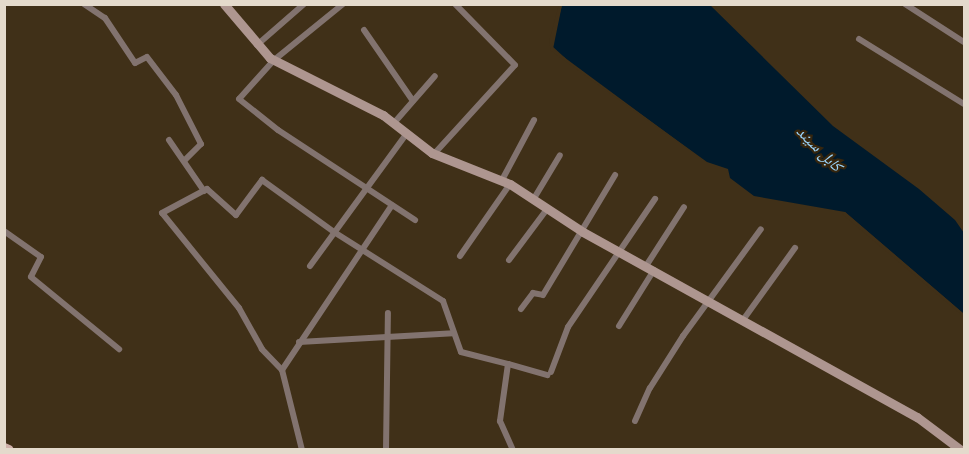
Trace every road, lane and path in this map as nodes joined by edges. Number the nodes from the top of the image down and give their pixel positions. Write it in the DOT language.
graph roads {
  1 [pos="84,4"];
  2 [pos="224,4"];
  3 [pos="304,4"];
  4 [pos="343,4"];
  5 [pos="455,4"];
  6 [pos="904,4"];
  7 [pos="364,30"];
  8 [pos="859,39"];
  9 [pos="964,42"];
  10 [pos="257,45"];
  11 [pos="274,60"];
  12 [pos="435,76"];
  13 [pos="413,101"];
  14 [pos="964,104"];
  15 [pos="534,120"];
  16 [pos="394,123"];
  17 [pos="407,133"];
  18 [pos="170,140"];
  19 [pos="434,154"];
  20 [pos="560,155"];
  21 [pos="184,161"];
  22 [pos="615,175"];
  23 [pos="506,182"];
  24 [pos="366,188"];
  25 [pos="204,190"];
  26 [pos="533,200"];
  27 [pos="392,205"];
  28 [pos="684,207"];
  29 [pos="547,209"];
  30 [pos="415,220"];
  31 [pos="761,229"];
  32 [pos="4,231"];
  33 [pos="334,232"];
  34 [pos="583,232"];
  35 [pos="795,248"];
  36 [pos="362,249"];
  37 [pos="621,253"];
  38 [pos="460,256"];
  39 [pos="508,260"];
  40 [pos="310,266"];
  41 [pos="650,268"];
  42 [pos="709,301"];
  43 [pos="521,309"];
  44 [pos="388,313"];
  45 [pos="742,320"];
  46 [pos="619,326"];
  47 [pos="453,333"];
  48 [pos="387,337"];
  49 [pos="299,342"];
  50 [pos="118,349"];
  51 [pos="508,364"];
  52 [pos="282,370"];
  53 [pos="635,421"];
  54 [pos="4,448"];
  55 [pos="9,450"];
  56 [pos="302,450"];
  57 [pos="386,450"];
  58 [pos="513,450"];
  59 [pos="961,450"];
  1 -- 21 [label="street"];
  2 -- 10 [label="street"];
  3 -- 10 [label="street"];
  4 -- 11 [label="street"];
  5 -- 19 [label="street"];
  6 -- 9 [label="street"];
  7 -- 13 [label="street"];
  8 -- 14 [label="street"];
  10 -- 11 [label="street"];
  11 -- 16 [label="street"];
  11 -- 24 [label="street"];
  12 -- 13 [label="street"];
  13 -- 16 [label="street"];
  15 -- 23 [label="street"];
  16 -- 17 [label="street"];
  17 -- 19 [label="street"];
  17 -- 24 [label="street"];
  18 -- 21 [label="street"];
  19 -- 23 [label="street"];
  20 -- 26 [label="street"];
  21 -- 25 [label="street"];
  22 -- 34 [label="street"];
  23 -- 26 [label="street"];
  23 -- 38 [label="street"];
  24 -- 27 [label="street"];
  24 -- 33 [label="street"];
  25 -- 33 [label="street"];
  25 -- 52 [label="street"];
  26 -- 29 [label="street"];
  27 -- 30 [label="street"];
  27 -- 36 [label="street"];
  28 -- 41 [label="street"];
  29 -- 34 [label="street"];
  29 -- 39 [label="street"];
  31 -- 42 [label="street"];
  32 -- 50 [label="street"];
  33 -- 36 [label="street"];
  33 -- 40 [label="street"];
  34 -- 37 [label="street"];
  34 -- 43 [label="street"];
  35 -- 45 [label="street"];
  36 -- 47 [label="street"];
  36 -- 49 [label="street"];
  37 -- 37 [label="street"];
  37 -- 41 [label="street"];
  37 -- 51 [label="street"];
  41 -- 42 [label="street"];
  41 -- 46 [label="street"];
  42 -- 45 [label="street"];
  42 -- 53 [label="street"];
  44 -- 48 [label="street"];
  45 -- 59 [label="street"];
  47 -- 48 [label="street"];
  47 -- 51 [label="street"];
  48 -- 49 [label="street"];
  48 -- 57 [label="street"];
  49 -- 52 [label="street"];
  51 -- 58 [label="street"];
  52 -- 56 [label="street"];
  54 -- 55 [label="main road"];
}
